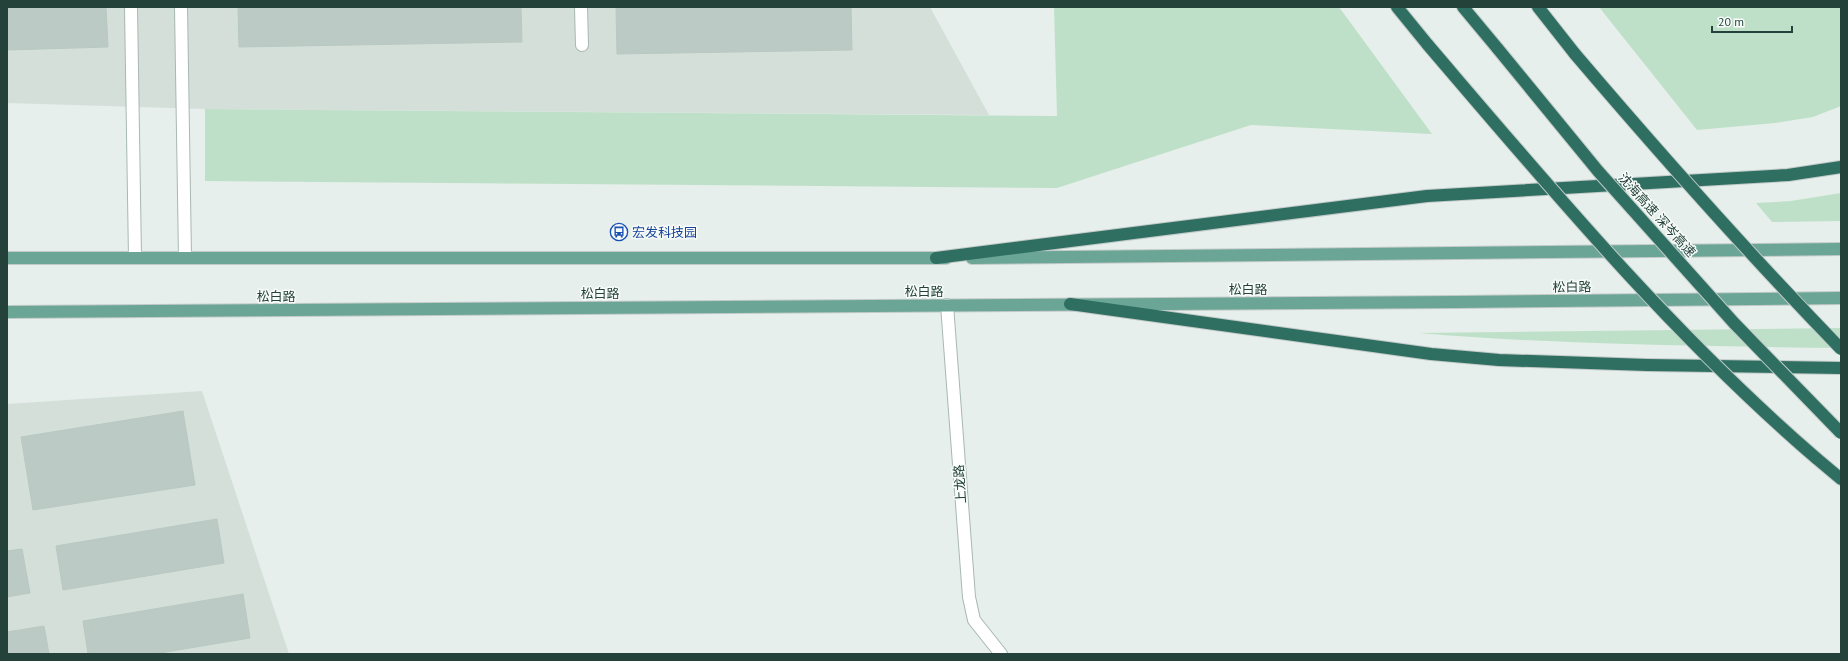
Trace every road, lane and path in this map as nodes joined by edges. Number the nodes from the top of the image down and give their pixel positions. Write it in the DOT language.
graph roads {
  1 [pos="131,7"];
  2 [pos="181,7"];
  3 [pos="581,7"];
  4 [pos="1396,7"];
  5 [pos="1463,7"];
  6 [pos="1538,7"];
  7 [pos="582,45"];
  8 [pos="1841,166"];
  9 [pos="1841,249"];
  10 [pos="7,258"];
  11 [pos="135,258"];
  12 [pos="185,258"];
  13 [pos="936,258"];
  14 [pos="1841,298"];
  15 [pos="1070,304"];
  16 [pos="947,305"];
  17 [pos="7,312"];
  18 [pos="1841,349"];
  19 [pos="1841,368"];
  20 [pos="1841,433"];
  21 [pos="1841,479"];
  22 [pos="1001,654"];
  1 -- 11 [label="street"];
  2 -- 12 [label="street"];
  3 -- 7 [label="street"];
  4 -- 21 [label="highway, bridge"];
  5 -- 20 [label="highway, 沈海高速 深岑高速, bridge"];
  6 -- 18 [label="highway, bridge"];
  8 -- 13 [label="highway"];
  9 -- 13 [label="main road"];
  10 -- 11 [label="main road"];
  11 -- 12 [label="main road"];
  12 -- 13 [label="main road"];
  14 -- 15 [label="main road, 松白路"];
  15 -- 16 [label="main road, 松白路"];
  15 -- 19 [label="highway"];
  16 -- 17 [label="main road, 松白路"];
  16 -- 22 [label="street, 上龙路"];
}
